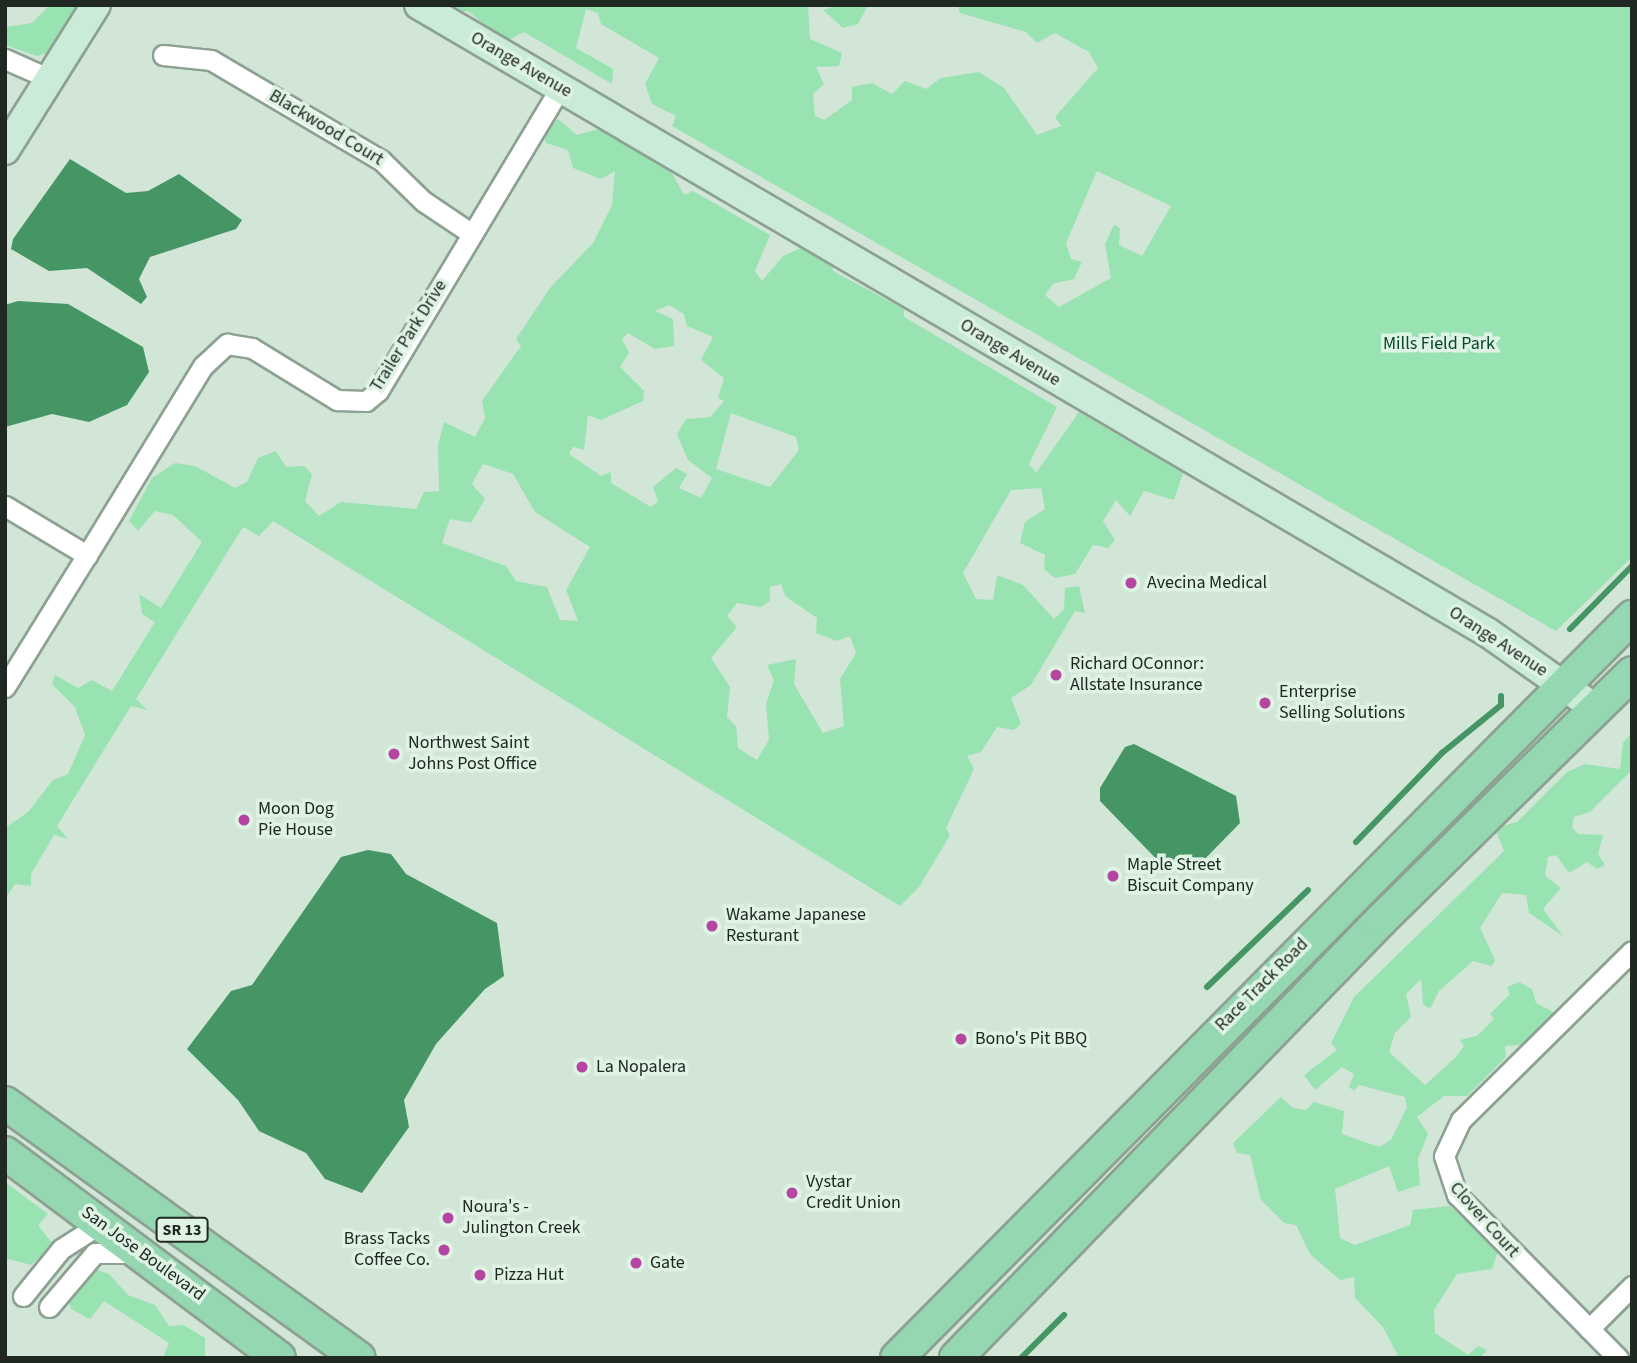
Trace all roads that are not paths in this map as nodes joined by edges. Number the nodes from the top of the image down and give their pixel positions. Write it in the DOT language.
graph roads {
  1 [pos="96,5"];
  2 [pos="419,5"];
  3 [pos="163,55"];
  4 [pos="5,59"];
  5 [pos="50,79"];
  6 [pos="560,88"];
  7 [pos="5,150"];
  8 [pos="472,234"];
  9 [pos="5,506"];
  10 [pos="87,555"];
  11 [pos="1632,617"];
  12 [pos="1632,673"];
  13 [pos="1563,685"];
  14 [pos="5,687"];
  15 [pos="1596,709"];
  16 [pos="1632,951"];
  17 [pos="5,1103"];
  18 [pos="1122,1127"];
  19 [pos="5,1142"];
  20 [pos="5,1153"];
  21 [pos="1150,1155"];
  22 [pos="124,1189"];
  23 [pos="1029,1221"];
  24 [pos="100,1224"];
  25 [pos="1057,1250"];
  26 [pos="140,1253"];
  27 [pos="238,1270"];
  28 [pos="1632,1286"];
  29 [pos="23,1296"];
  30 [pos="49,1307"];
  31 [pos="1589,1329"];
  32 [pos="279,1358"];
  33 [pos="359,1358"];
  34 [pos="897,1358"];
  35 [pos="956,1358"];
  36 [pos="1618,1358"];
  1 -- 5 [label="street"];
  2 -- 6 [label="street, Orange Avenue"];
  3 -- 8 [label="street, Blackwood Court"];
  4 -- 5 [label="street"];
  5 -- 7 [label="street"];
  6 -- 8 [label="street, Trailer Park Drive"];
  6 -- 13 [label="street, Orange Avenue"];
  8 -- 10 [label="street, Trailer Park Drive"];
  9 -- 10 [label="street"];
  10 -- 14 [label="street"];
  11 -- 13 [label="main road, Race Track Road"];
  12 -- 15 [label="main road"];
  13 -- 15 [label="street, Orange Avenue"];
  13 -- 18 [label="main road, Race Track Road"];
  15 -- 21 [label="main road"];
  16 -- 31 [label="street, Clover Court"];
  17 -- 22 [label="main road, SR 13"];
  18 -- 21 [label="main road"];
  18 -- 23 [label="main road, Race Track Road"];
  19 -- 22 [label="main road"];
  20 -- 24 [label="main road, San Jose Boulevard / SR 13"];
  21 -- 25 [label="main road"];
  22 -- 27 [label="main road, SR 13"];
  23 -- 25 [label="main road"];
  23 -- 34 [label="main road, Race Track Road"];
  24 -- 26 [label="main road, San Jose Boulevard / SR 13"];
  24 -- 27 [label="main road"];
  24 -- 29 [label="street"];
  25 -- 35 [label="main road"];
  26 -- 30 [label="street"];
  26 -- 32 [label="main road, San Jose Boulevard / SR 13"];
  27 -- 33 [label="main road, SR 13"];
  28 -- 31 [label="street"];
  31 -- 36 [label="street, Clover Court"];
}
